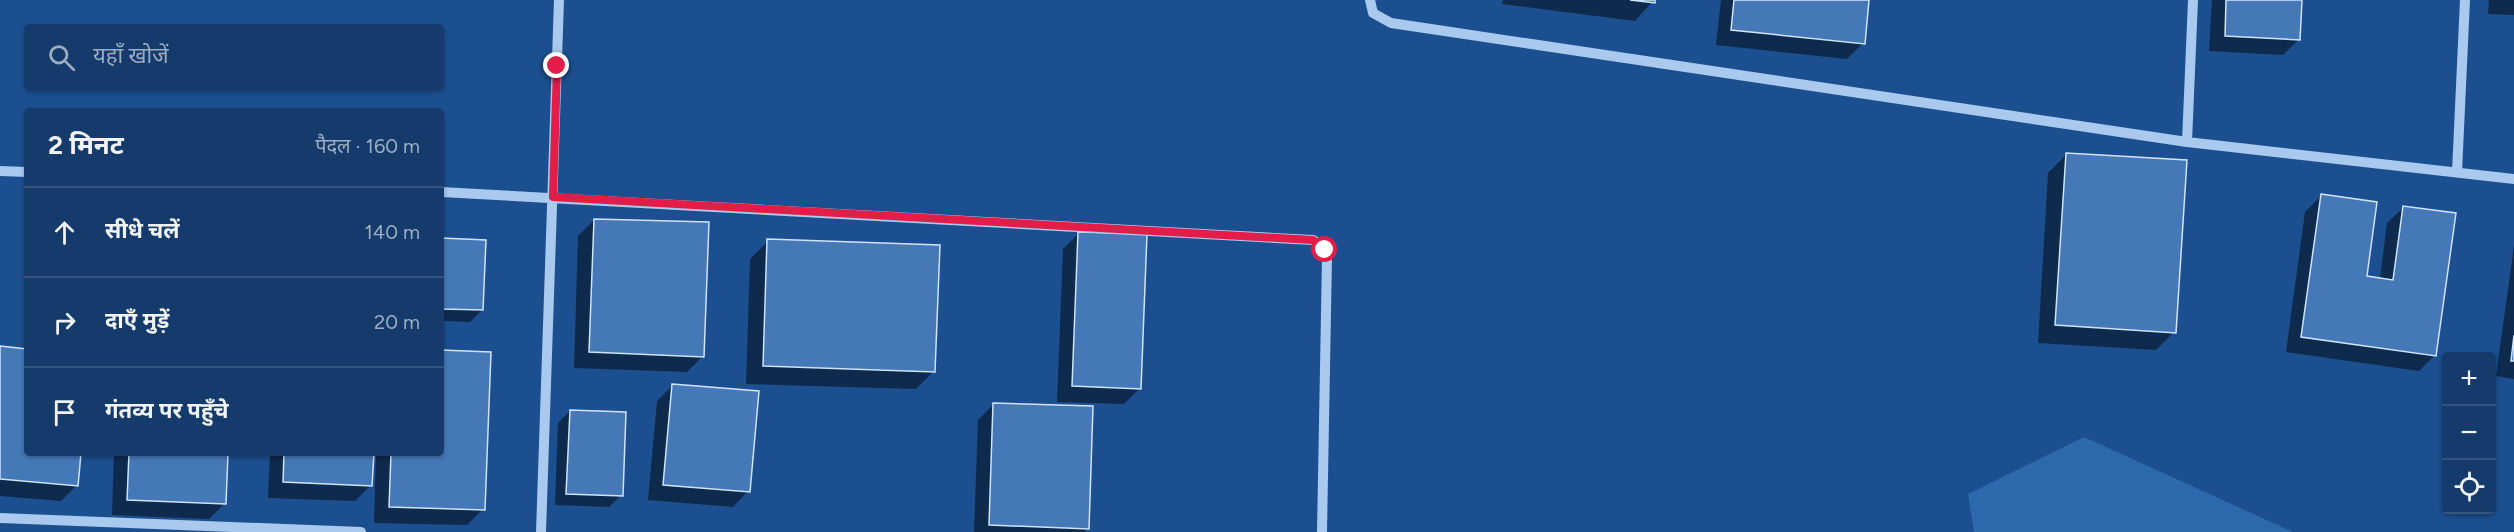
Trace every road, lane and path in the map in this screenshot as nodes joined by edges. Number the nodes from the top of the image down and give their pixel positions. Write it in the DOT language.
graph roads {
  1 [pos="559,0"];
  2 [pos="1370,0"];
  3 [pos="2193,0"];
  4 [pos="2465,0"];
  5 [pos="2187,142"];
  6 [pos="0,171"];
  7 [pos="24,172"];
  8 [pos="2457,172"];
  9 [pos="2514,179"];
  10 [pos="444,192"];
  11 [pos="553,197"];
  12 [pos="0,518"];
  13 [pos="361,532"];
  14 [pos="541,532"];
  15 [pos="1322,532"];
  16 [pos="1331,532"];
  1 -- 11 [label="street"];
  2 -- 5 [label="street"];
  3 -- 5 [label="street"];
  4 -- 8 [label="street"];
  5 -- 8 [label="street"];
  6 -- 7 [label="street"];
  8 -- 9 [label="street"];
  10 -- 11 [label="street"];
  11 -- 14 [label="street"];
  11 -- 15 [label="street"];
  12 -- 13 [label="street"];
  15 -- 16 [label="street"];
}
